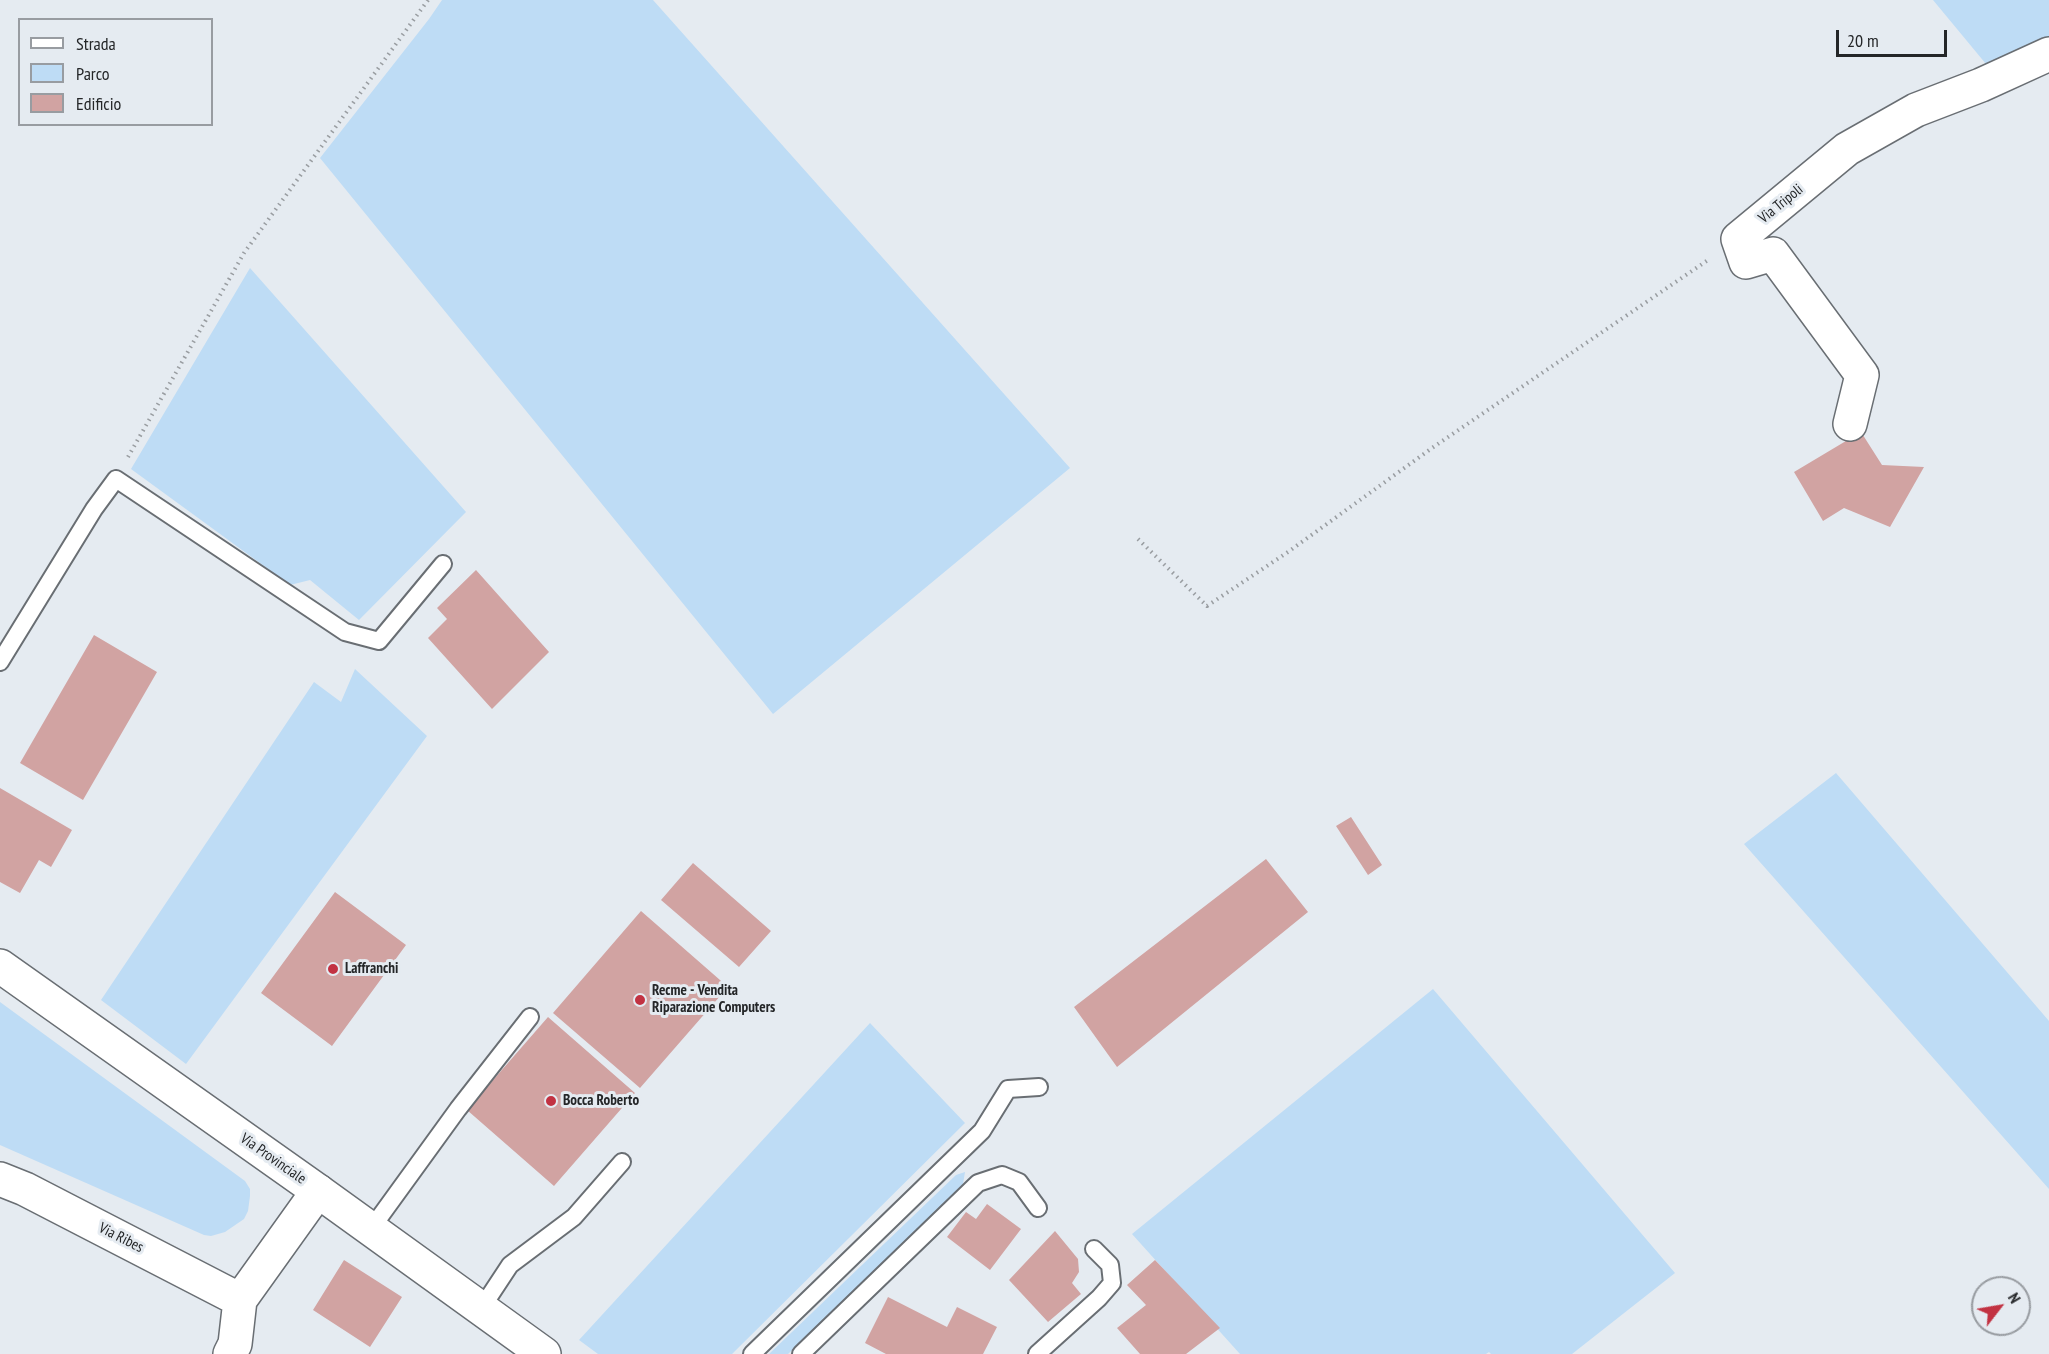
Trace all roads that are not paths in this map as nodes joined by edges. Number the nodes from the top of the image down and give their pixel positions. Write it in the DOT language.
graph roads {
  1 [pos="2049,54"];
  2 [pos="1850,424"];
  3 [pos="443,564"];
  4 [pos="0,662"];
  5 [pos="0,966"];
  6 [pos="530,1017"];
  7 [pos="1039,1087"];
  8 [pos="622,1162"];
  9 [pos="0,1179"];
  10 [pos="318,1191"];
  11 [pos="1038,1208"];
  12 [pos="370,1229"];
  13 [pos="1094,1249"];
  14 [pos="240,1300"];
  15 [pos="482,1309"];
  16 [pos="238,1351"];
  17 [pos="806,1352"];
  18 [pos="544,1354"];
  19 [pos="752,1354"];
  20 [pos="1037,1354"];
  1 -- 2 [label="street, Via Tripoli"];
  3 -- 4 [label="lane"];
  5 -- 10 [label="street, Via Provinciale"];
  6 -- 12 [label="lane"];
  7 -- 19 [label="lane"];
  8 -- 15 [label="lane"];
  9 -- 14 [label="street, Via Ribes"];
  10 -- 12 [label="street, Via Provinciale"];
  10 -- 14 [label="street"];
  11 -- 17 [label="lane"];
  12 -- 15 [label="street, Via Provinciale"];
  13 -- 20 [label="lane"];
  14 -- 16 [label="street"];
  15 -- 18 [label="street, Via Provinciale"];
}
